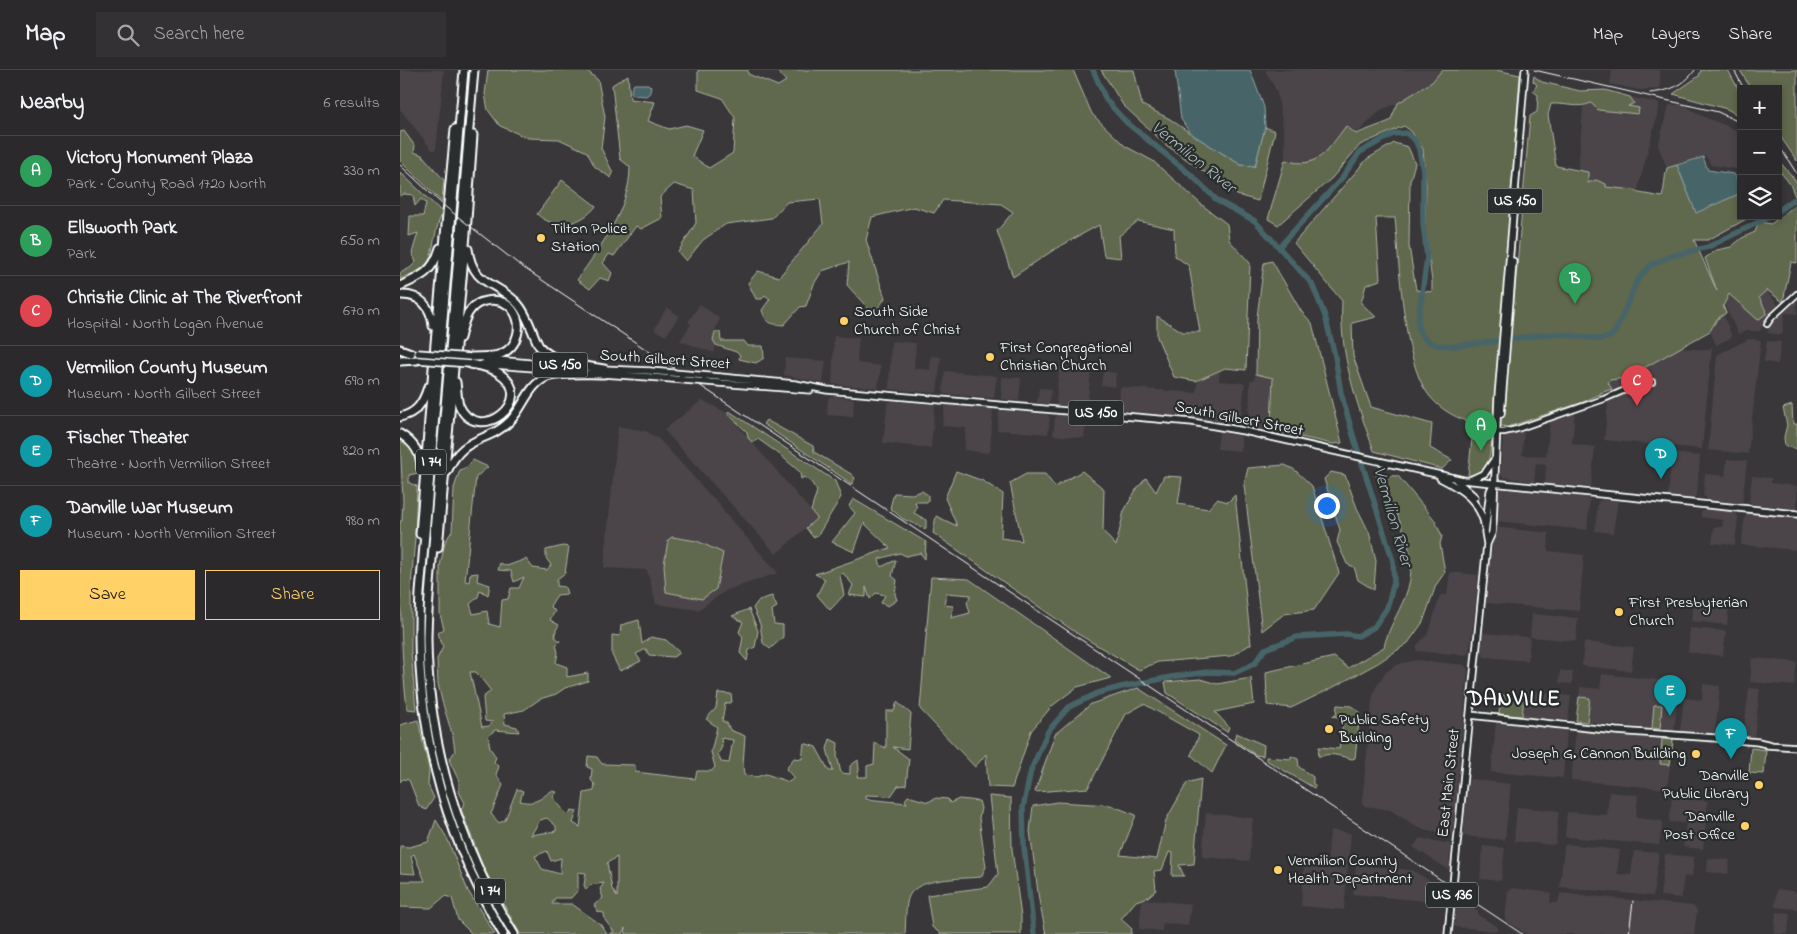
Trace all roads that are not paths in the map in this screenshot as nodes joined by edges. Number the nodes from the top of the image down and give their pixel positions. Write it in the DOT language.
graph roads {
  1 [pos="475,70"];
  2 [pos="1527,70"];
  3 [pos="464,74"];
  4 [pos="446,226"];
  5 [pos="466,234"];
  6 [pos="400,286"];
  7 [pos="1797,294"];
  8 [pos="400,295"];
  9 [pos="1767,324"];
  10 [pos="435,343"];
  11 [pos="400,351"];
  12 [pos="455,352"];
  13 [pos="416,355"];
  14 [pos="400,359"];
  15 [pos="470,361"];
  16 [pos="454,368"];
  17 [pos="433,369"];
  18 [pos="604,371"];
  19 [pos="1652,382"];
  20 [pos="400,417"];
  21 [pos="1498,432"];
  22 [pos="400,434"];
  23 [pos="1495,458"];
  24 [pos="444,480"];
  25 [pos="1449,480"];
  26 [pos="1468,480"];
  27 [pos="1494,483"];
  28 [pos="422,495"];
  29 [pos="1797,514"];
  30 [pos="1488,520"];
  31 [pos="1485,532"];
  32 [pos="1487,544"];
  33 [pos="429,610"];
  34 [pos="418,624"];
  35 [pos="1470,715"];
  36 [pos="1797,747"];
  37 [pos="503,934"];
  38 [pos="514,934"];
  39 [pos="1448,934"];
  1 -- 5 [label="highway"];
  1 -- 33 [label="highway, I 74"];
  2 -- 21 [label="main road, US 150"];
  3 -- 4 [label="highway"];
  3 -- 34 [label="highway, I 74"];
  4 -- 6 [label="highway"];
  4 -- 10 [label="highway"];
  5 -- 12 [label="highway"];
  5 -- 18 [label="highway"];
  7 -- 9 [label="street"];
  8 -- 10 [label="highway"];
  10 -- 17 [label="highway"];
  11 -- 13 [label="highway"];
  12 -- 15 [label="highway"];
  12 -- 16 [label="highway"];
  13 -- 14 [label="highway"];
  13 -- 15 [label="main road, US 150, bridge"];
  15 -- 16 [label="highway"];
  15 -- 18 [label="main road, South Gilbert Street / US 150"];
  16 -- 24 [label="highway"];
  17 -- 20 [label="highway"];
  17 -- 28 [label="highway"];
  18 -- 24 [label="highway"];
  18 -- 25 [label="main road, South Gilbert Street / US 150, bridge"];
  19 -- 21 [label="street"];
  21 -- 23 [label="main road, US 150"];
  22 -- 28 [label="highway"];
  23 -- 26 [label="main road"];
  23 -- 27 [label="main road, US 150"];
  24 -- 33 [label="highway"];
  25 -- 26 [label="main road, South Gilbert Street / US 150"];
  25 -- 30 [label="main road"];
  25 -- 31 [label="main road"];
  26 -- 27 [label="main road, South Gilbert Street / US 150"];
  27 -- 29 [label="main road, South Gilbert Street"];
  27 -- 30 [label="main road, East Main Street / US 136"];
  27 -- 32 [label="main road, East Main Street / US 136"];
  28 -- 34 [label="highway"];
  30 -- 31 [label="main road, East Main Street / US 136"];
  30 -- 32 [label="main road"];
  31 -- 32 [label="main road, East Main Street / US 136"];
  32 -- 35 [label="main road, East Main Street / US 136"];
  33 -- 38 [label="highway, I 74"];
  34 -- 37 [label="highway, I 74"];
  35 -- 36 [label="main road"];
  35 -- 39 [label="main road, East Main Street / US 136"];
}
